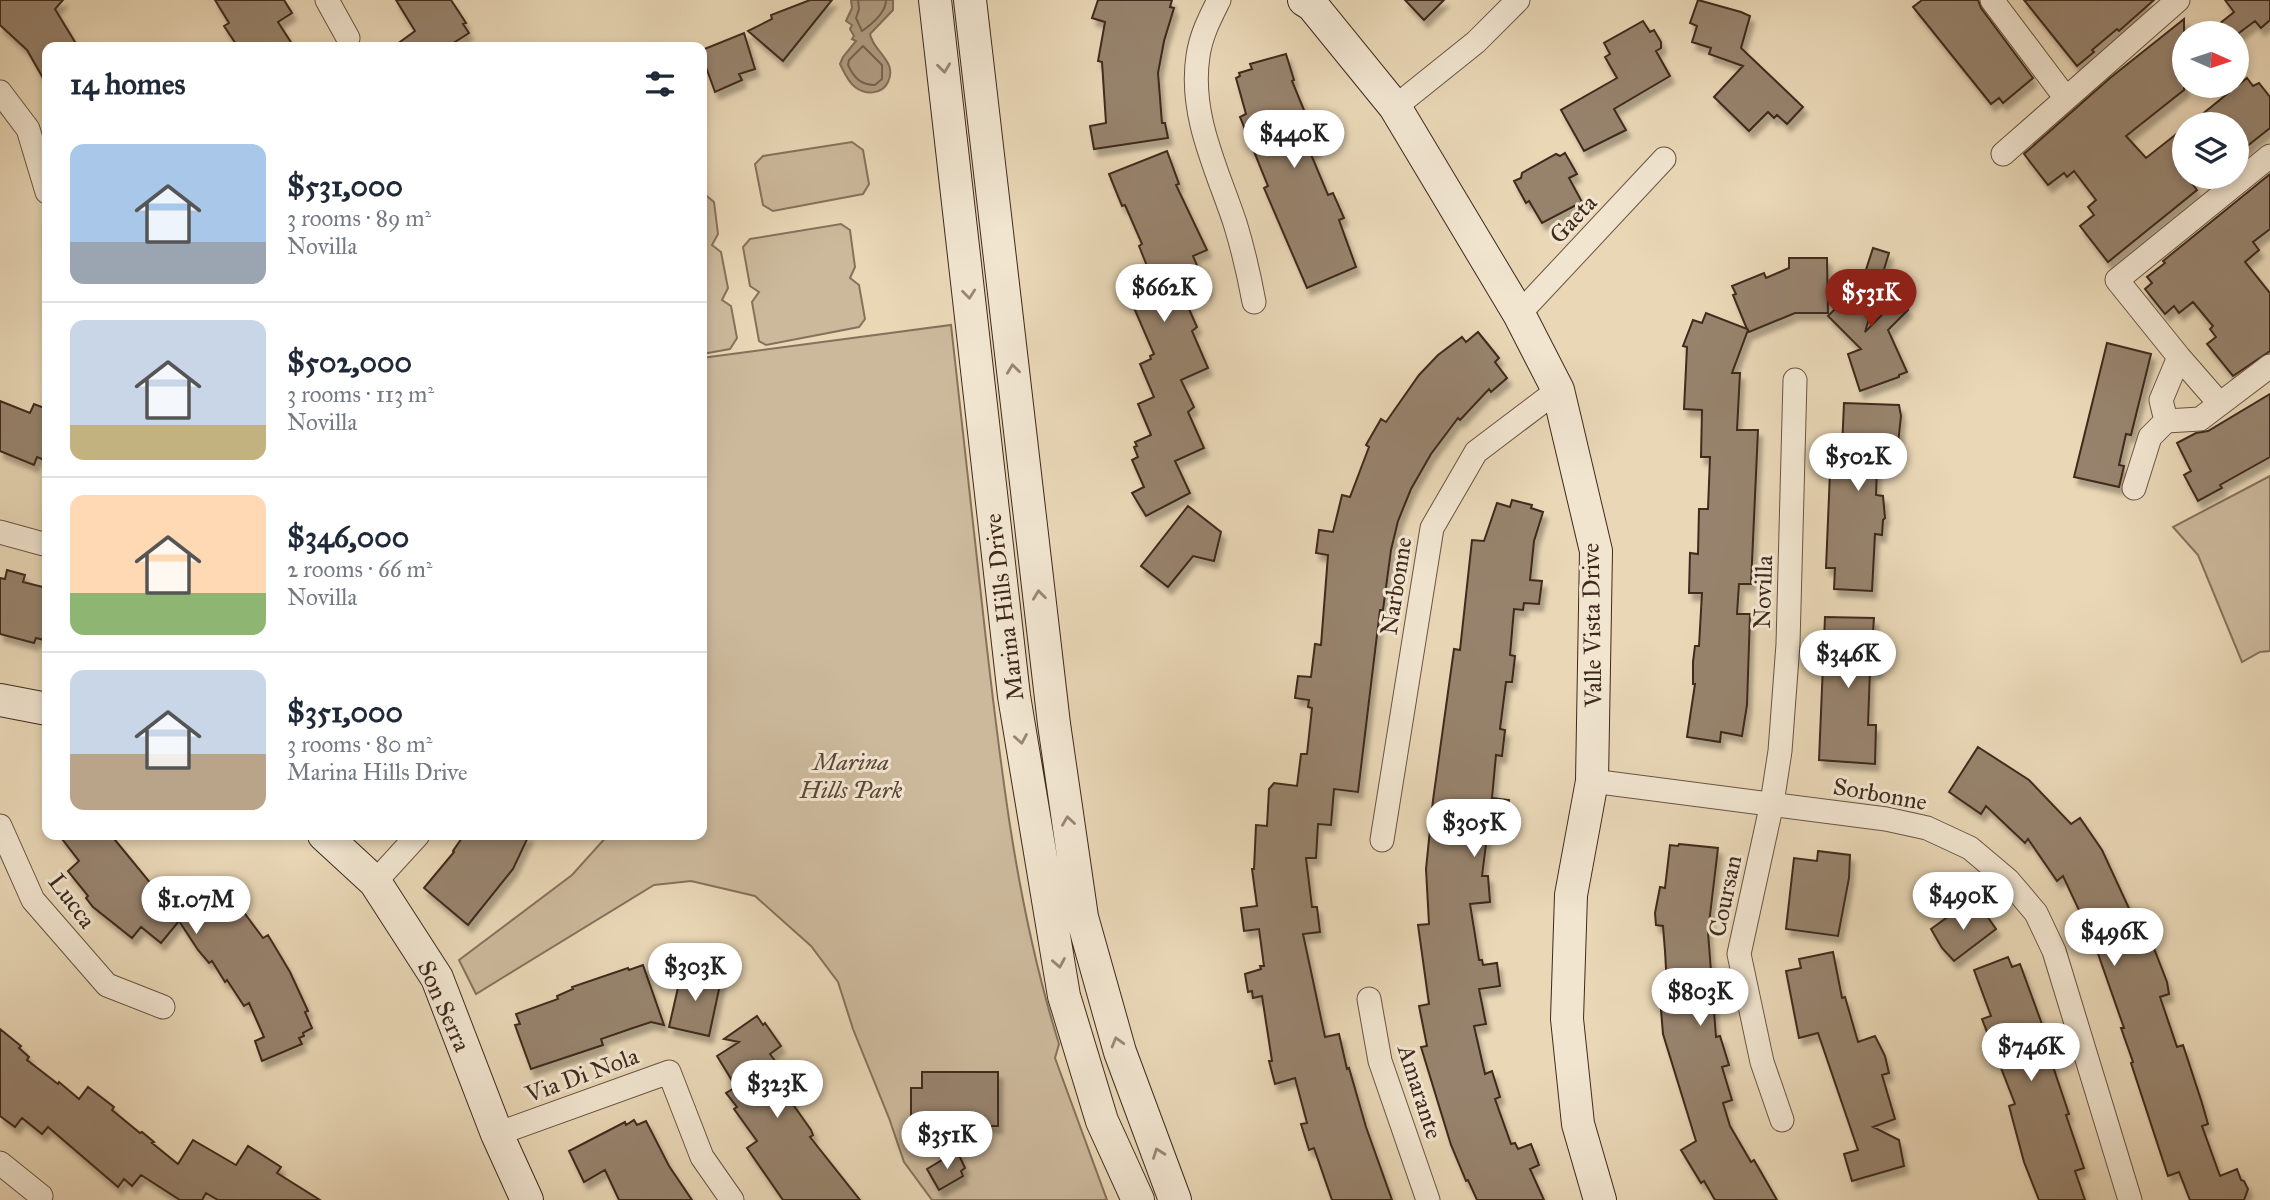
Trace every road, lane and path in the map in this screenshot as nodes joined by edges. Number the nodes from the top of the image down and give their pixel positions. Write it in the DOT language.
graph roads {
  1 [pos="327,0"];
  2 [pos="935,0"];
  3 [pos="970,0"];
  4 [pos="1219,0"];
  5 [pos="1304,0"];
  6 [pos="1518,0"];
  7 [pos="1992,0"];
  8 [pos="2178,0"];
  9 [pos="348,38"];
  10 [pos="0,92"];
  11 [pos="2065,97"];
  12 [pos="1395,107"];
  13 [pos="2003,153"];
  14 [pos="2270,156"];
  15 [pos="1664,159"];
  16 [pos="42,175"];
  17 [pos="1254,302"];
  18 [pos="1519,314"];
  19 [pos="2179,357"];
  20 [pos="2270,366"];
  21 [pos="1795,380"];
  22 [pos="1558,390"];
  23 [pos="2220,404"];
  24 [pos="2166,421"];
  25 [pos="2134,488"];
  26 [pos="0,532"];
  27 [pos="42,544"];
  28 [pos="0,700"];
  29 [pos="42,708"];
  30 [pos="1592,781"];
  31 [pos="1772,803"];
  32 [pos="0,826"];
  33 [pos="329,840"];
  34 [pos="414,840"];
  35 [pos="1382,840"];
  36 [pos="375,883"];
  37 [pos="1369,999"];
  38 [pos="163,1007"];
  39 [pos="1782,1121"];
  40 [pos="497,1134"];
  41 [pos="0,1163"];
  42 [pos="41,1196"];
  43 [pos="527,1200"];
  44 [pos="732,1200"];
  45 [pos="1138,1200"];
  46 [pos="1175,1200"];
  47 [pos="1428,1200"];
  48 [pos="1600,1200"];
  49 [pos="2130,1200"];
  1 -- 9 [label="street"];
  2 -- 45 [label="street, Marina Hills Drive, one-way"];
  46 -- 3 [label="street, Marina Hills Drive, one-way"];
  4 -- 17 [label="street"];
  5 -- 12 [label="street, Valle Vista Drive"];
  6 -- 12 [label="street"];
  7 -- 11 [label="street"];
  8 -- 11 [label="street"];
  10 -- 16 [label="street"];
  11 -- 13 [label="street"];
  12 -- 18 [label="street, Valle Vista Drive"];
  14 -- 19 [label="street"];
  15 -- 18 [label="street, Gaeta"];
  18 -- 22 [label="street, Valle Vista Drive"];
  19 -- 23 [label="street"];
  19 -- 24 [label="street"];
  20 -- 23 [label="street"];
  21 -- 31 [label="street, Novilla"];
  22 -- 30 [label="street, Valle Vista Drive"];
  22 -- 35 [label="street, Narbonne"];
  23 -- 24 [label="street"];
  24 -- 25 [label="street"];
  26 -- 27 [label="street"];
  28 -- 29 [label="street"];
  30 -- 31 [label="street, Sorbonne"];
  30 -- 48 [label="street, Valle Vista Drive"];
  31 -- 39 [label="street, Coursan"];
  31 -- 49 [label="street, Sorbonne"];
  32 -- 38 [label="street, Lucca"];
  33 -- 36 [label="street, Son Serra"];
  34 -- 36 [label="street"];
  36 -- 40 [label="street, Son Serra"];
  37 -- 47 [label="street, Amarante"];
  40 -- 43 [label="street, Son Serra"];
  40 -- 44 [label="street, Via Di Nola"];
  41 -- 42 [label="street"];
}
